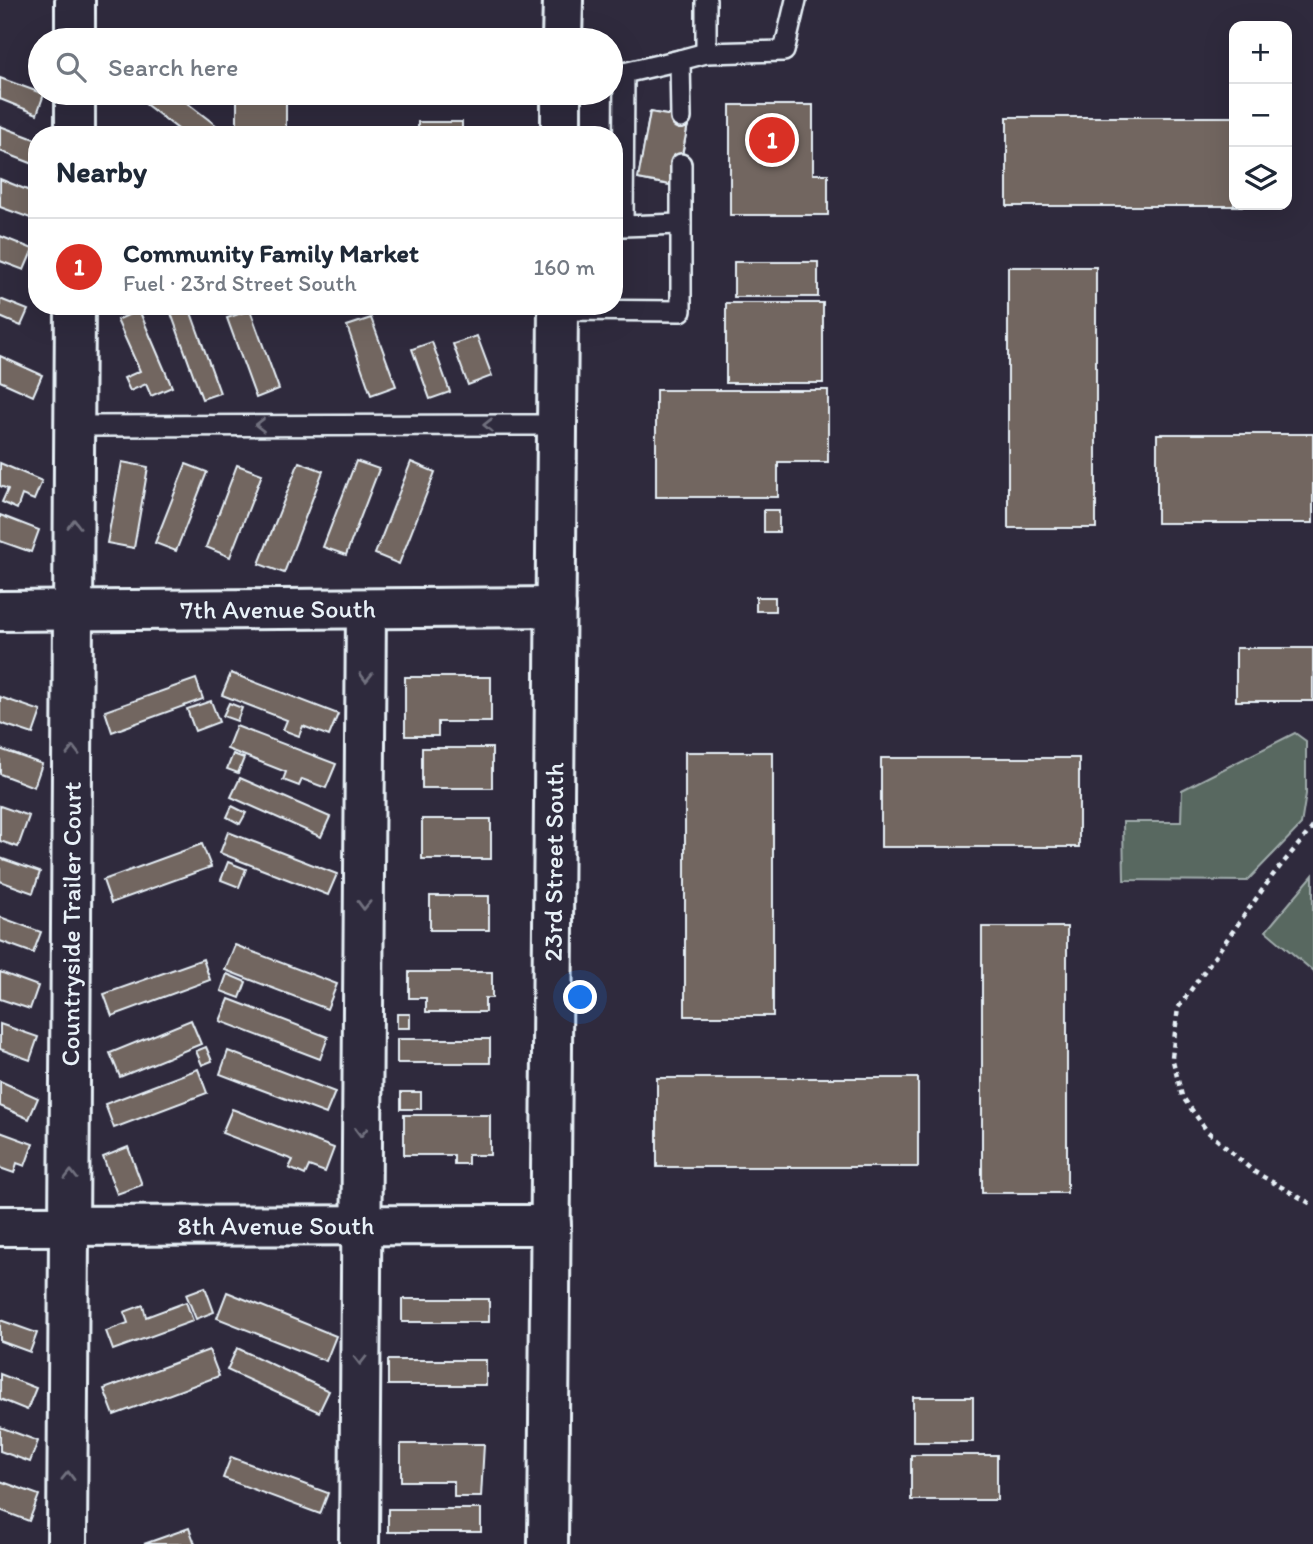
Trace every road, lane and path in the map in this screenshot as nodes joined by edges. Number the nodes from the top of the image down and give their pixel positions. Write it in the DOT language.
graph roads {
  1 [pos="75,0"];
  2 [pos="563,0"];
  3 [pos="706,0"];
  4 [pos="796,0"];
  5 [pos="75,28"];
  6 [pos="562,28"];
  7 [pos="706,53"];
  8 [pos="680,60"];
  9 [pos="623,86"];
  10 [pos="75,105"];
  11 [pos="561,105"];
  12 [pos="622,105"];
  13 [pos="681,118"];
  14 [pos="75,126"];
  15 [pos="561,126"];
  16 [pos="620,126"];
  17 [pos="681,164"];
  18 [pos="681,224"];
  19 [pos="623,227"];
  20 [pos="623,310"];
  21 [pos="75,315"];
  22 [pos="558,315"];
  23 [pos="556,425"];
  24 [pos="75,426"];
  25 [pos="556,607"];
  26 [pos="366,609"];
  27 [pos="0,611"];
  28 [pos="74,611"];
  29 [pos="1313,827"];
  30 [pos="1313,1205"];
  31 [pos="551,1225"];
  32 [pos="0,1226"];
  33 [pos="70,1226"];
  34 [pos="361,1226"];
  35 [pos="67,1544"];
  36 [pos="359,1544"];
  37 [pos="548,1544"];
  1 -- 5 [label="street"];
  2 -- 6 [label="street"];
  3 -- 7 [label="lane"];
  4 -- 7 [label="lane"];
  7 -- 8 [label="lane"];
  8 -- 9 [label="lane"];
  8 -- 13 [label="lane"];
  10 -- 14 [label="street"];
  11 -- 15 [label="street"];
  12 -- 16 [label="lane"];
  17 -- 18 [label="lane"];
  18 -- 19 [label="lane"];
  18 -- 20 [label="lane"];
  21 -- 24 [label="street, Countryside Trailer Court"];
  22 -- 23 [label="street, 23rd Street South"];
  23 -- 24 [label="lane, one-way"];
  23 -- 25 [label="street, 23rd Street South"];
  28 -- 24 [label="street, Countryside Trailer Court, one-way"];
  25 -- 26 [label="street, 7th Avenue South"];
  25 -- 31 [label="street, 23rd Street South"];
  26 -- 28 [label="street, 7th Avenue South"];
  26 -- 34 [label="street, one-way"];
  27 -- 28 [label="street, 7th Avenue South"];
  33 -- 28 [label="street, Countryside Trailer Court, one-way"];
  29 -- 30 [label="path"];
  31 -- 34 [label="street, 8th Avenue South"];
  31 -- 37 [label="street, 23rd Street South"];
  32 -- 33 [label="street, 8th Avenue South"];
  33 -- 34 [label="street, 8th Avenue South"];
  35 -- 33 [label="street, Countryside Trailer Court, one-way"];
  34 -- 36 [label="street, one-way"];
}
